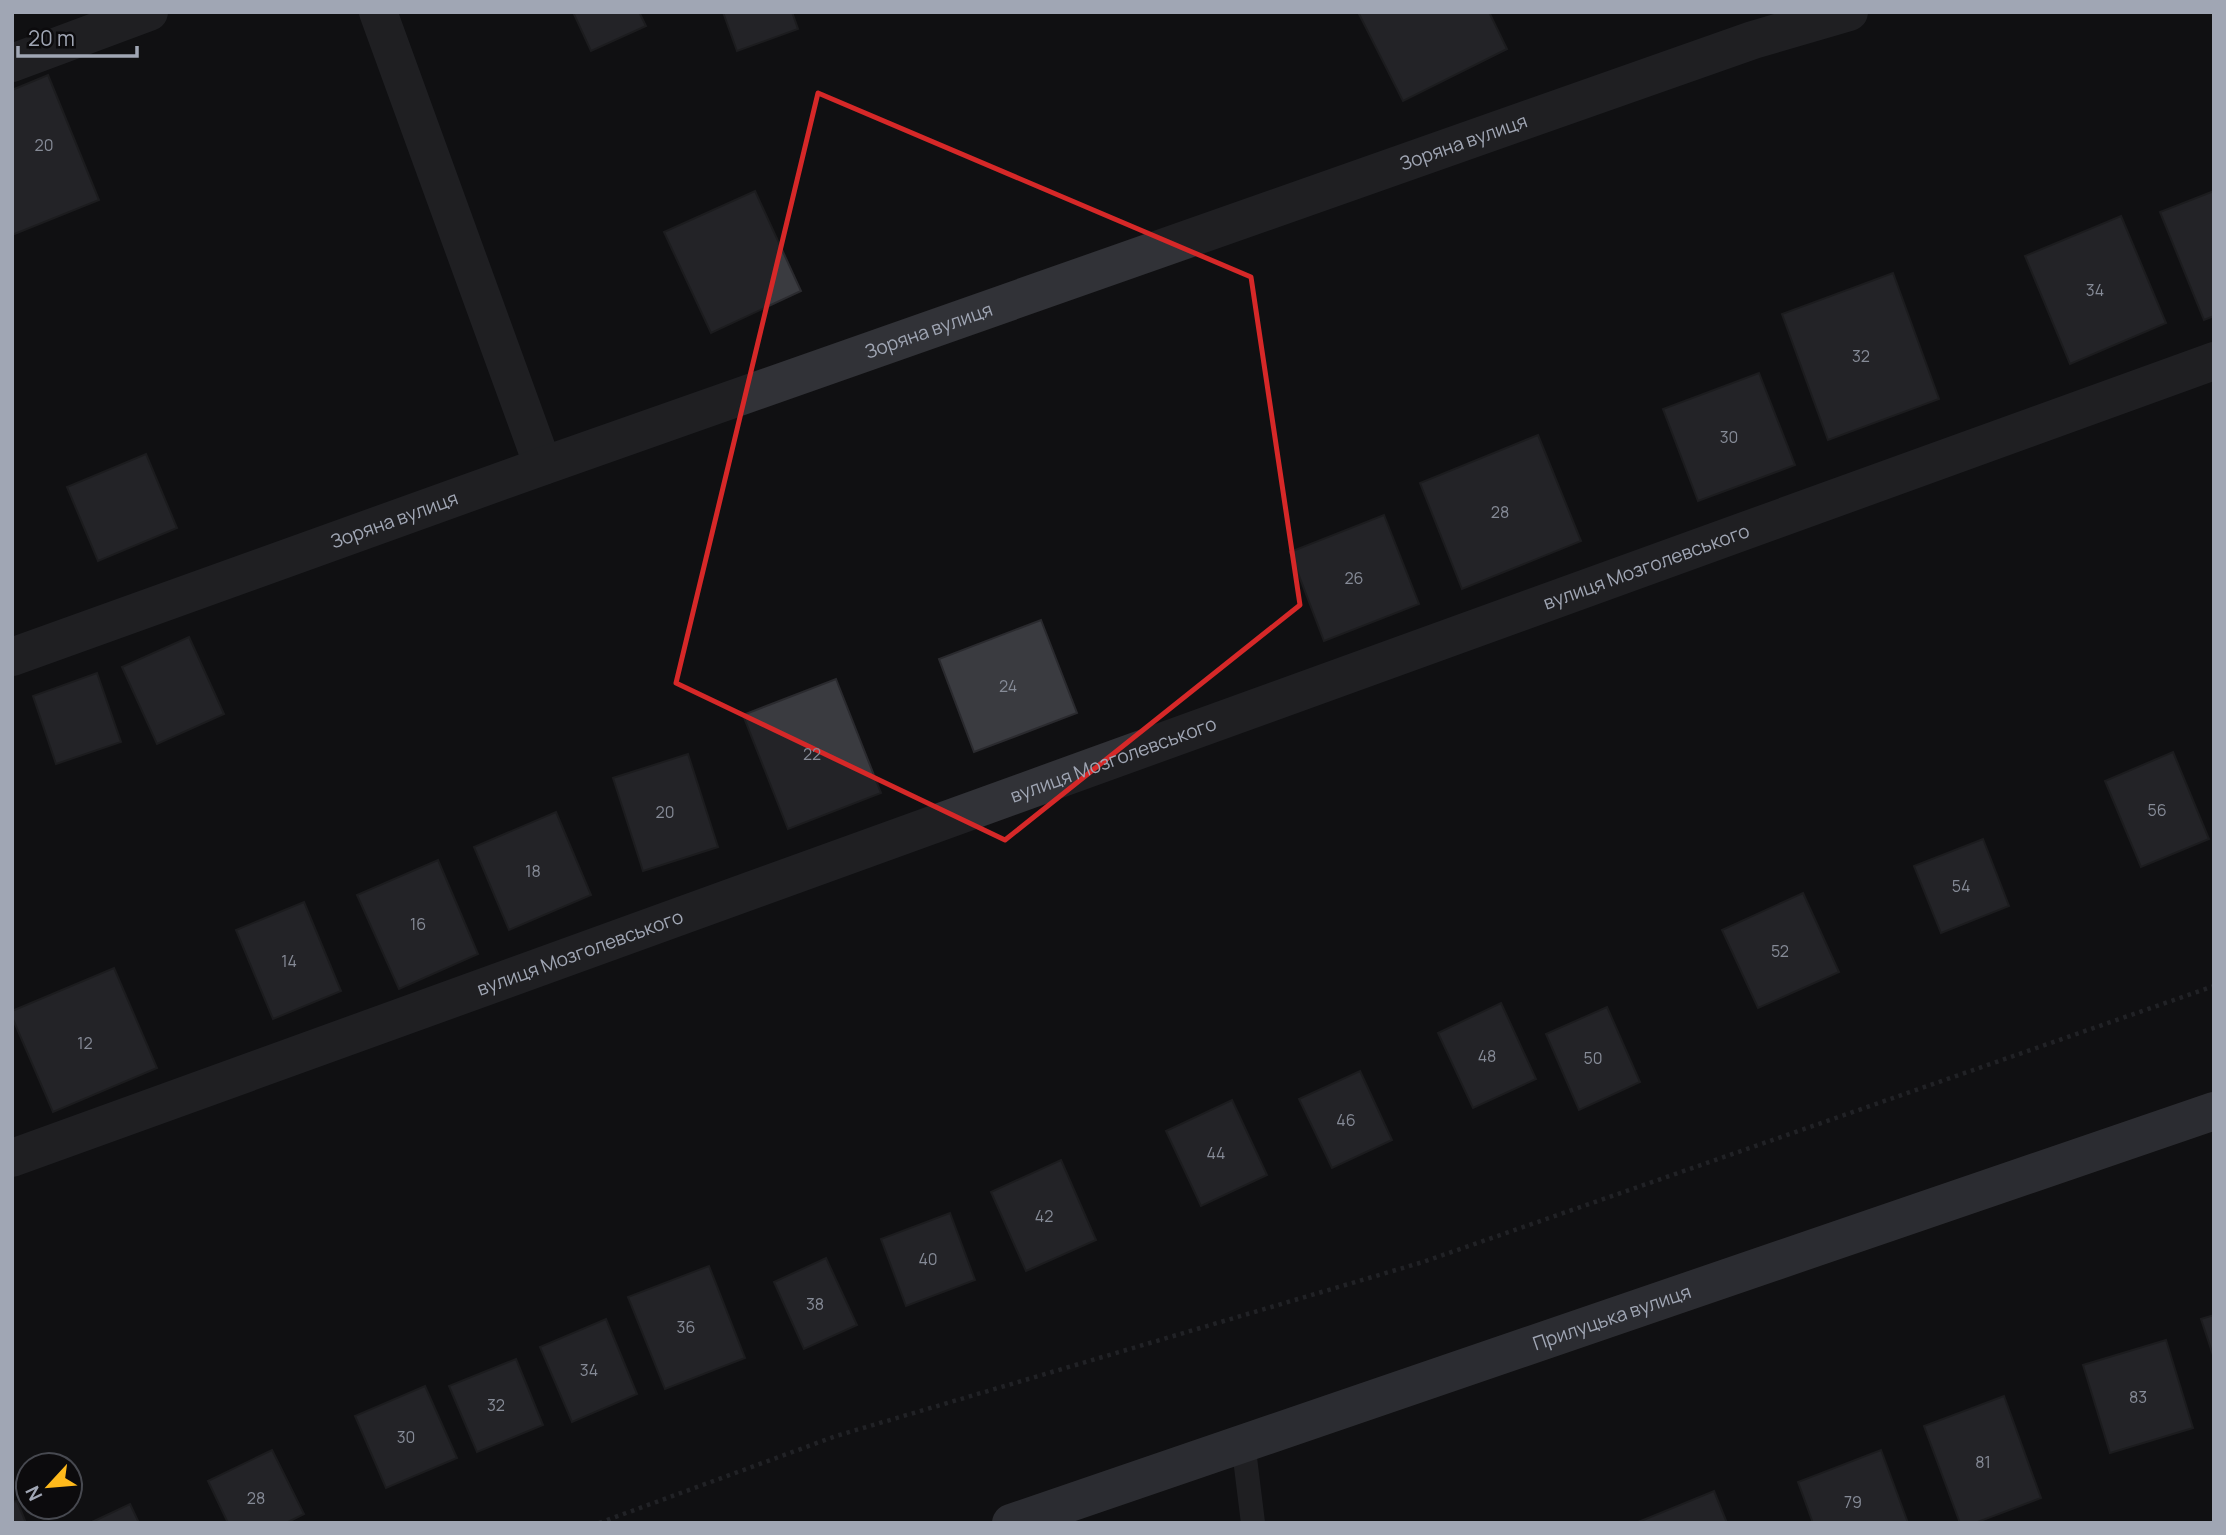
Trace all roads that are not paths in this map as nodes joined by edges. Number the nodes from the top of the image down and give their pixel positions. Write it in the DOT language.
graph roads {
  1 [pos="149,12"];
  2 [pos="378,12"];
  3 [pos="1849,12"];
  4 [pos="12,63"];
  5 [pos="2214,361"];
  6 [pos="543,466"];
  7 [pos="12,657"];
  8 [pos="2214,1111"];
  9 [pos="12,1158"];
  10 [pos="1243,1442"];
  11 [pos="1011,1523"];
  12 [pos="1253,1523"];
  1 -- 4 [label="street"];
  2 -- 6 [label="street"];
  3 -- 6 [label="street, Зоряна вулиця"];
  5 -- 9 [label="street, вулиця Мозголевського"];
  6 -- 7 [label="street, Зоряна вулиця"];
  8 -- 10 [label="main road, Прилуцька вулиця"];
  10 -- 11 [label="main road, Прилуцька вулиця"];
  10 -- 12 [label="lane"];
}
